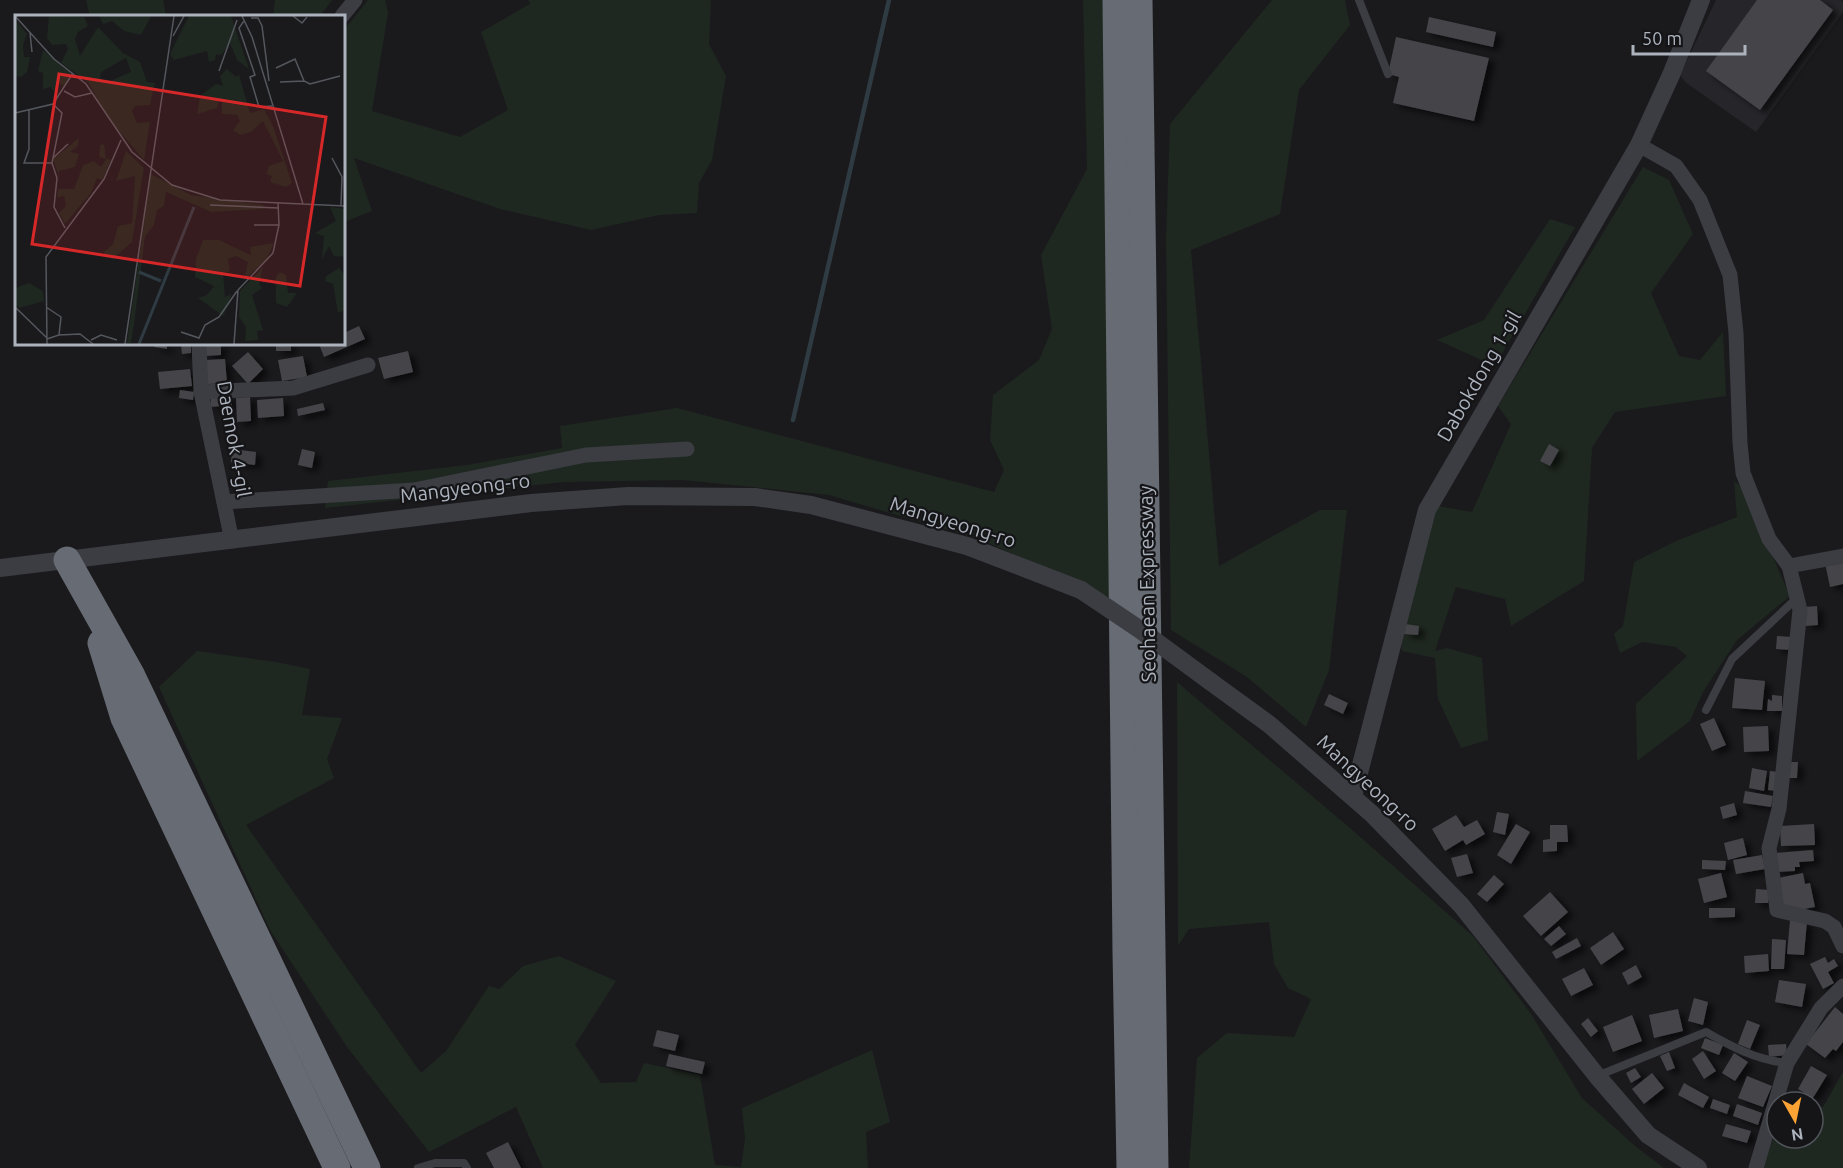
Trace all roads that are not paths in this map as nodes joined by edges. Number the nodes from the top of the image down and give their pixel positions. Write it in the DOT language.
graph roads {
  1 [pos="356,0"];
  2 [pos="1116,0"];
  3 [pos="1139,0"];
  4 [pos="1359,0"];
  5 [pos="1701,0"];
  6 [pos="343,15"];
  7 [pos="1388,74"];
  8 [pos="1639,145"];
  9 [pos="199,345"];
  10 [pos="368,365"];
  11 [pos="201,392"];
  12 [pos="687,449"];
  13 [pos="224,502"];
  14 [pos="232,541"];
  15 [pos="1843,556"];
  16 [pos="67,560"];
  17 [pos="1789,566"];
  18 [pos="0,568"];
  19 [pos="1797,598"];
  20 [pos="87,599"];
  21 [pos="1707,710"];
  22 [pos="1353,796"];
  23 [pos="1843,946"];
  24 [pos="1843,986"];
  25 [pos="1787,1063"];
  26 [pos="1597,1076"];
  27 [pos="337,1168"];
  28 [pos="368,1168"];
  29 [pos="418,1168"];
  30 [pos="467,1168"];
  31 [pos="1130,1168"];
  32 [pos="1155,1168"];
  33 [pos="1698,1168"];
  34 [pos="1756,1168"];
  1 -- 6 [label="street"];
  2 -- 31 [label="highway, Seohaean Expressway"];
  3 -- 32 [label="highway, Seohaean Expressway"];
  4 -- 7 [label="lane"];
  5 -- 8 [label="street, Dabokdong 1-gil"];
  8 -- 17 [label="street"];
  8 -- 22 [label="street, Dabokdong 1-gil"];
  9 -- 11 [label="street, Daemok 4-gil"];
  10 -- 11 [label="street"];
  11 -- 13 [label="street, Daemok 4-gil"];
  12 -- 13 [label="street"];
  13 -- 14 [label="street, Daemok 4-gil"];
  14 -- 16 [label="street, Mangyeong-ro"];
  14 -- 22 [label="street, Mangyeong-ro, bridge"];
  15 -- 17 [label="street"];
  16 -- 18 [label="street, Mangyeong-ro"];
  16 -- 20 [label="highway"];
  17 -- 19 [label="street"];
  19 -- 21 [label="lane"];
  19 -- 23 [label="street"];
  20 -- 27 [label="highway"];
  20 -- 28 [label="highway"];
  22 -- 26 [label="street, Mangyeong-ro"];
  24 -- 25 [label="street"];
  25 -- 26 [label="lane"];
  25 -- 34 [label="street"];
  26 -- 33 [label="street, Mangyeong-ro"];
  29 -- 30 [label="lane"];
}
